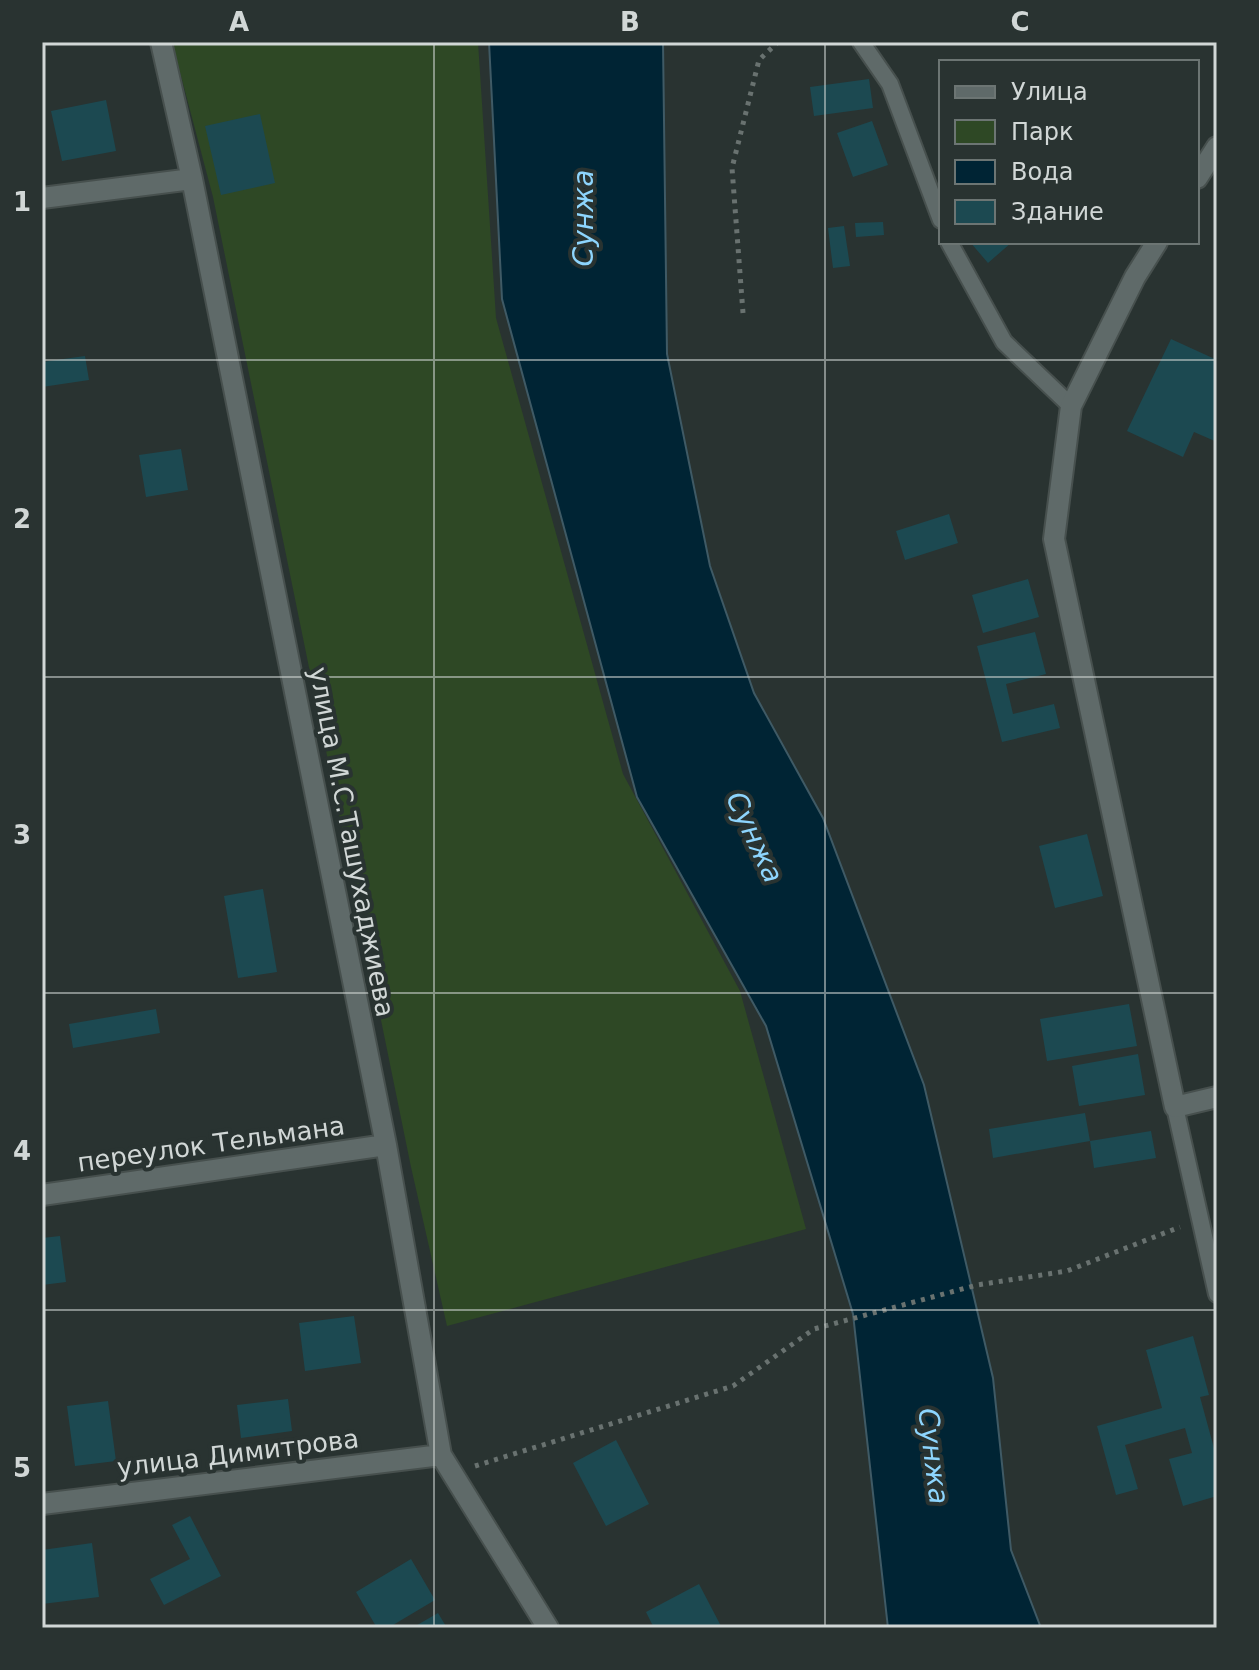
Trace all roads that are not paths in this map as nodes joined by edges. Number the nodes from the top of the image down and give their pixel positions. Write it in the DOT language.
graph roads {
  1 [pos="161,42"];
  2 [pos="861,42"];
  3 [pos="1217,147"];
  4 [pos="1199,175"];
  5 [pos="192,179"];
  6 [pos="42,198"];
  7 [pos="939,215"];
  8 [pos="950,244"];
  9 [pos="1156,244"];
  10 [pos="1071,406"];
  11 [pos="1217,1097"];
  12 [pos="1175,1107"];
  13 [pos="386,1145"];
  14 [pos="42,1195"];
  15 [pos="1217,1294"];
  16 [pos="441,1455"];
  17 [pos="42,1504"];
  18 [pos="548,1628"];
  1 -- 5 [label="street, улица М.С.Ташухаджиева"];
  2 -- 7 [label="lane"];
  3 -- 4 [label="street"];
  5 -- 6 [label="street"];
  5 -- 13 [label="street, улица М.С.Ташухаджиева"];
  8 -- 10 [label="lane"];
  9 -- 10 [label="street"];
  10 -- 12 [label="street"];
  11 -- 12 [label="street"];
  12 -- 15 [label="lane"];
  13 -- 14 [label="street, переулок Тельмана"];
  13 -- 16 [label="street, улица М.С.Ташухаджиева"];
  16 -- 17 [label="street, улица Димитрова"];
  16 -- 18 [label="street, улица М.С.Ташухаджиева"];
}
